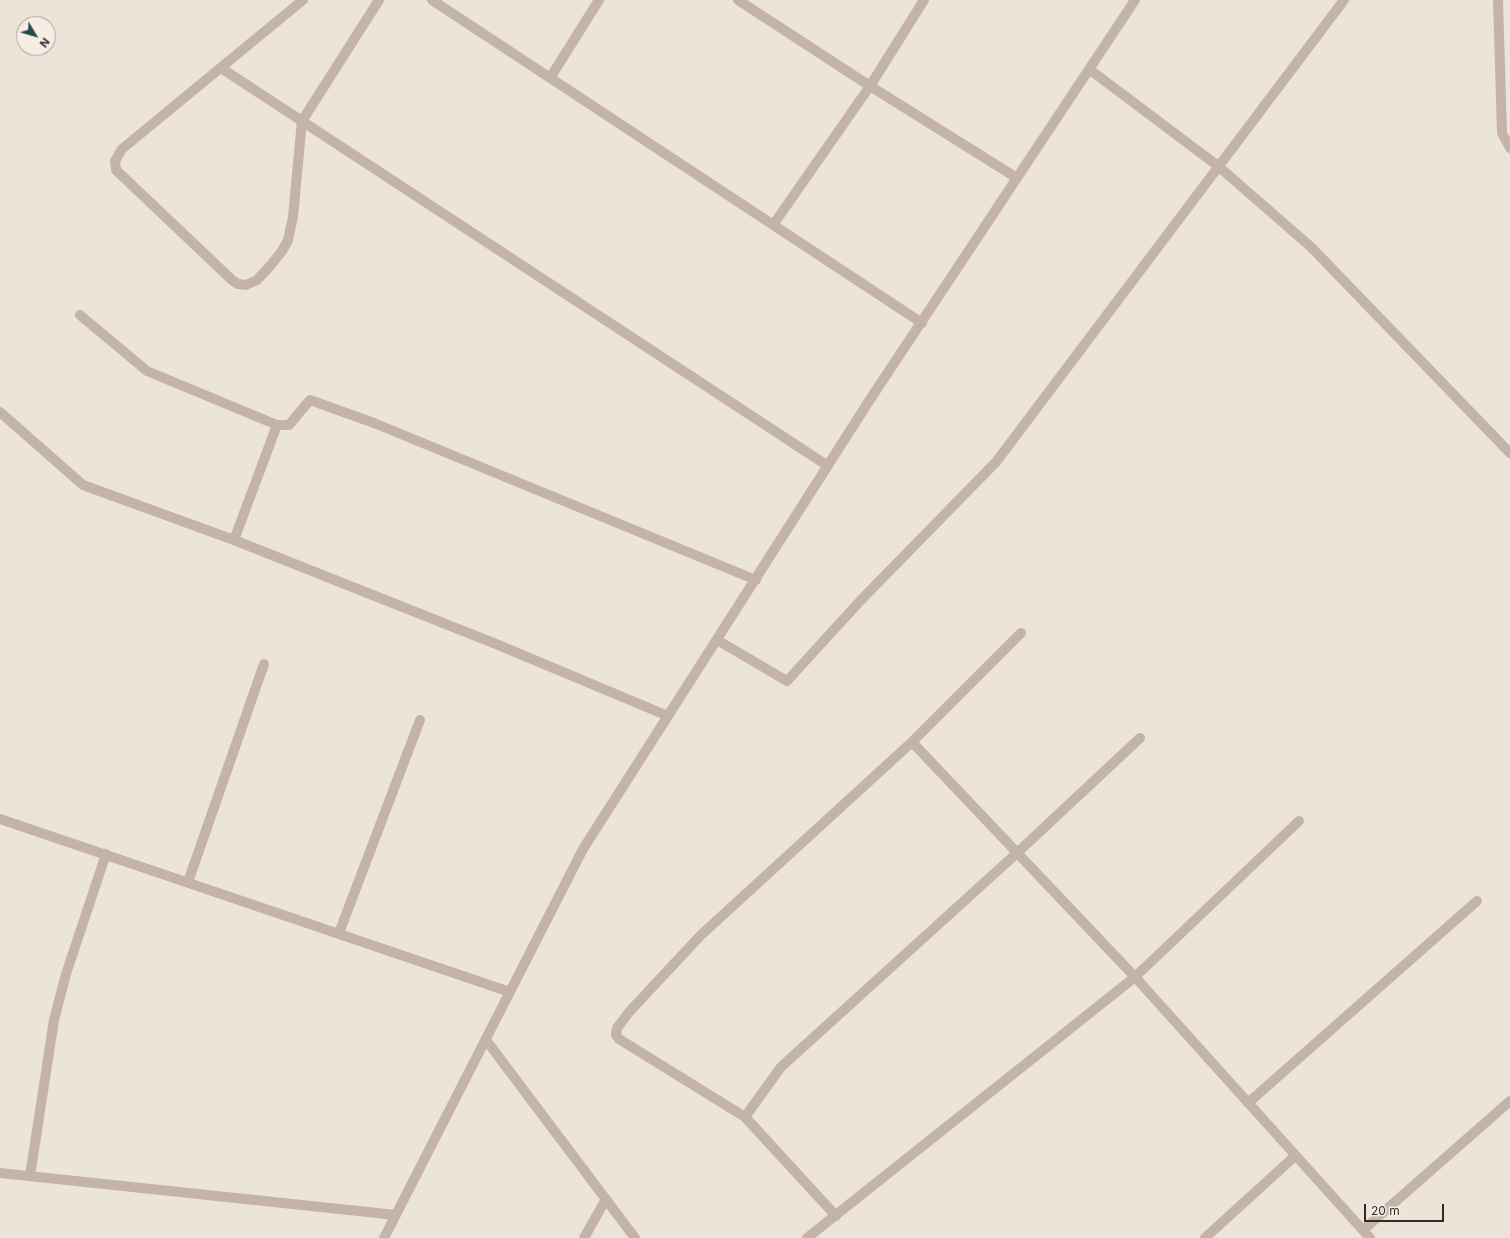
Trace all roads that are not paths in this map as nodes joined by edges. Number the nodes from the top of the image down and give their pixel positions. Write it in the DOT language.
graph roads {
  1 [pos="303,0"];
  2 [pos="379,0"];
  3 [pos="432,0"];
  4 [pos="599,0"];
  5 [pos="738,0"];
  6 [pos="924,0"];
  7 [pos="1135,0"];
  8 [pos="1344,0"];
  9 [pos="1498,0"];
  10 [pos="1505,50"];
  11 [pos="221,68"];
  12 [pos="1090,69"];
  13 [pos="550,78"];
  14 [pos="870,86"];
  15 [pos="302,121"];
  16 [pos="1510,148"];
  17 [pos="1218,166"];
  18 [pos="1017,178"];
  19 [pos="774,225"];
  20 [pos="80,315"];
  21 [pos="922,323"];
  22 [pos="0,412"];
  23 [pos="278,425"];
  24 [pos="1510,453"];
  25 [pos="828,466"];
  26 [pos="234,540"];
  27 [pos="756,580"];
  28 [pos="1021,633"];
  29 [pos="717,640"];
  30 [pos="264,664"];
  31 [pos="668,716"];
  32 [pos="420,720"];
  33 [pos="1140,738"];
  34 [pos="912,742"];
  35 [pos="0,819"];
  36 [pos="1299,821"];
  37 [pos="1017,853"];
  38 [pos="106,854"];
  39 [pos="188,882"];
  40 [pos="1477,901"];
  41 [pos="339,933"];
  42 [pos="1135,977"];
  43 [pos="510,992"];
  44 [pos="486,1040"];
  45 [pos="1510,1101"];
  46 [pos="1248,1103"];
  47 [pos="745,1117"];
  48 [pos="1296,1156"];
  49 [pos="0,1173"];
  50 [pos="30,1176"];
  51 [pos="606,1199"];
  52 [pos="396,1215"];
  53 [pos="836,1216"];
  54 [pos="1366,1234"];
  55 [pos="384,1238"];
  56 [pos="584,1238"];
  57 [pos="635,1238"];
  58 [pos="807,1238"];
  59 [pos="1205,1238"];
  1 -- 11 [label="street"];
  2 -- 15 [label="street"];
  3 -- 13 [label="street"];
  4 -- 13 [label="street"];
  5 -- 14 [label="street"];
  6 -- 14 [label="street"];
  7 -- 12 [label="street"];
  8 -- 17 [label="street"];
  9 -- 10 [label="street"];
  10 -- 16 [label="street"];
  11 -- 15 [label="street"];
  11 -- 15 [label="street"];
  12 -- 17 [label="street"];
  12 -- 18 [label="street"];
  13 -- 19 [label="street"];
  14 -- 18 [label="street"];
  14 -- 19 [label="street"];
  15 -- 25 [label="street"];
  17 -- 24 [label="street"];
  17 -- 29 [label="street"];
  18 -- 21 [label="street"];
  19 -- 21 [label="street"];
  20 -- 23 [label="street"];
  21 -- 25 [label="street"];
  22 -- 26 [label="street"];
  23 -- 26 [label="street"];
  23 -- 27 [label="street"];
  25 -- 27 [label="street"];
  26 -- 31 [label="street"];
  27 -- 29 [label="street"];
  28 -- 34 [label="street"];
  29 -- 31 [label="street"];
  30 -- 39 [label="street"];
  31 -- 43 [label="street"];
  32 -- 41 [label="street"];
  33 -- 37 [label="street"];
  34 -- 37 [label="street"];
  34 -- 47 [label="street"];
  35 -- 38 [label="street"];
  36 -- 42 [label="street"];
  37 -- 42 [label="street"];
  37 -- 47 [label="street"];
  38 -- 39 [label="street"];
  38 -- 50 [label="street"];
  39 -- 41 [label="street"];
  40 -- 46 [label="street"];
  41 -- 43 [label="street"];
  42 -- 46 [label="street"];
  42 -- 53 [label="street"];
  43 -- 44 [label="street"];
  44 -- 51 [label="street"];
  44 -- 52 [label="street"];
  45 -- 54 [label="street"];
  46 -- 48 [label="street"];
  47 -- 53 [label="street"];
  48 -- 54 [label="street"];
  48 -- 59 [label="street"];
  49 -- 50 [label="street"];
  50 -- 52 [label="street"];
  51 -- 56 [label="street"];
  51 -- 57 [label="street"];
  52 -- 55 [label="street"];
  53 -- 58 [label="street"];
}
